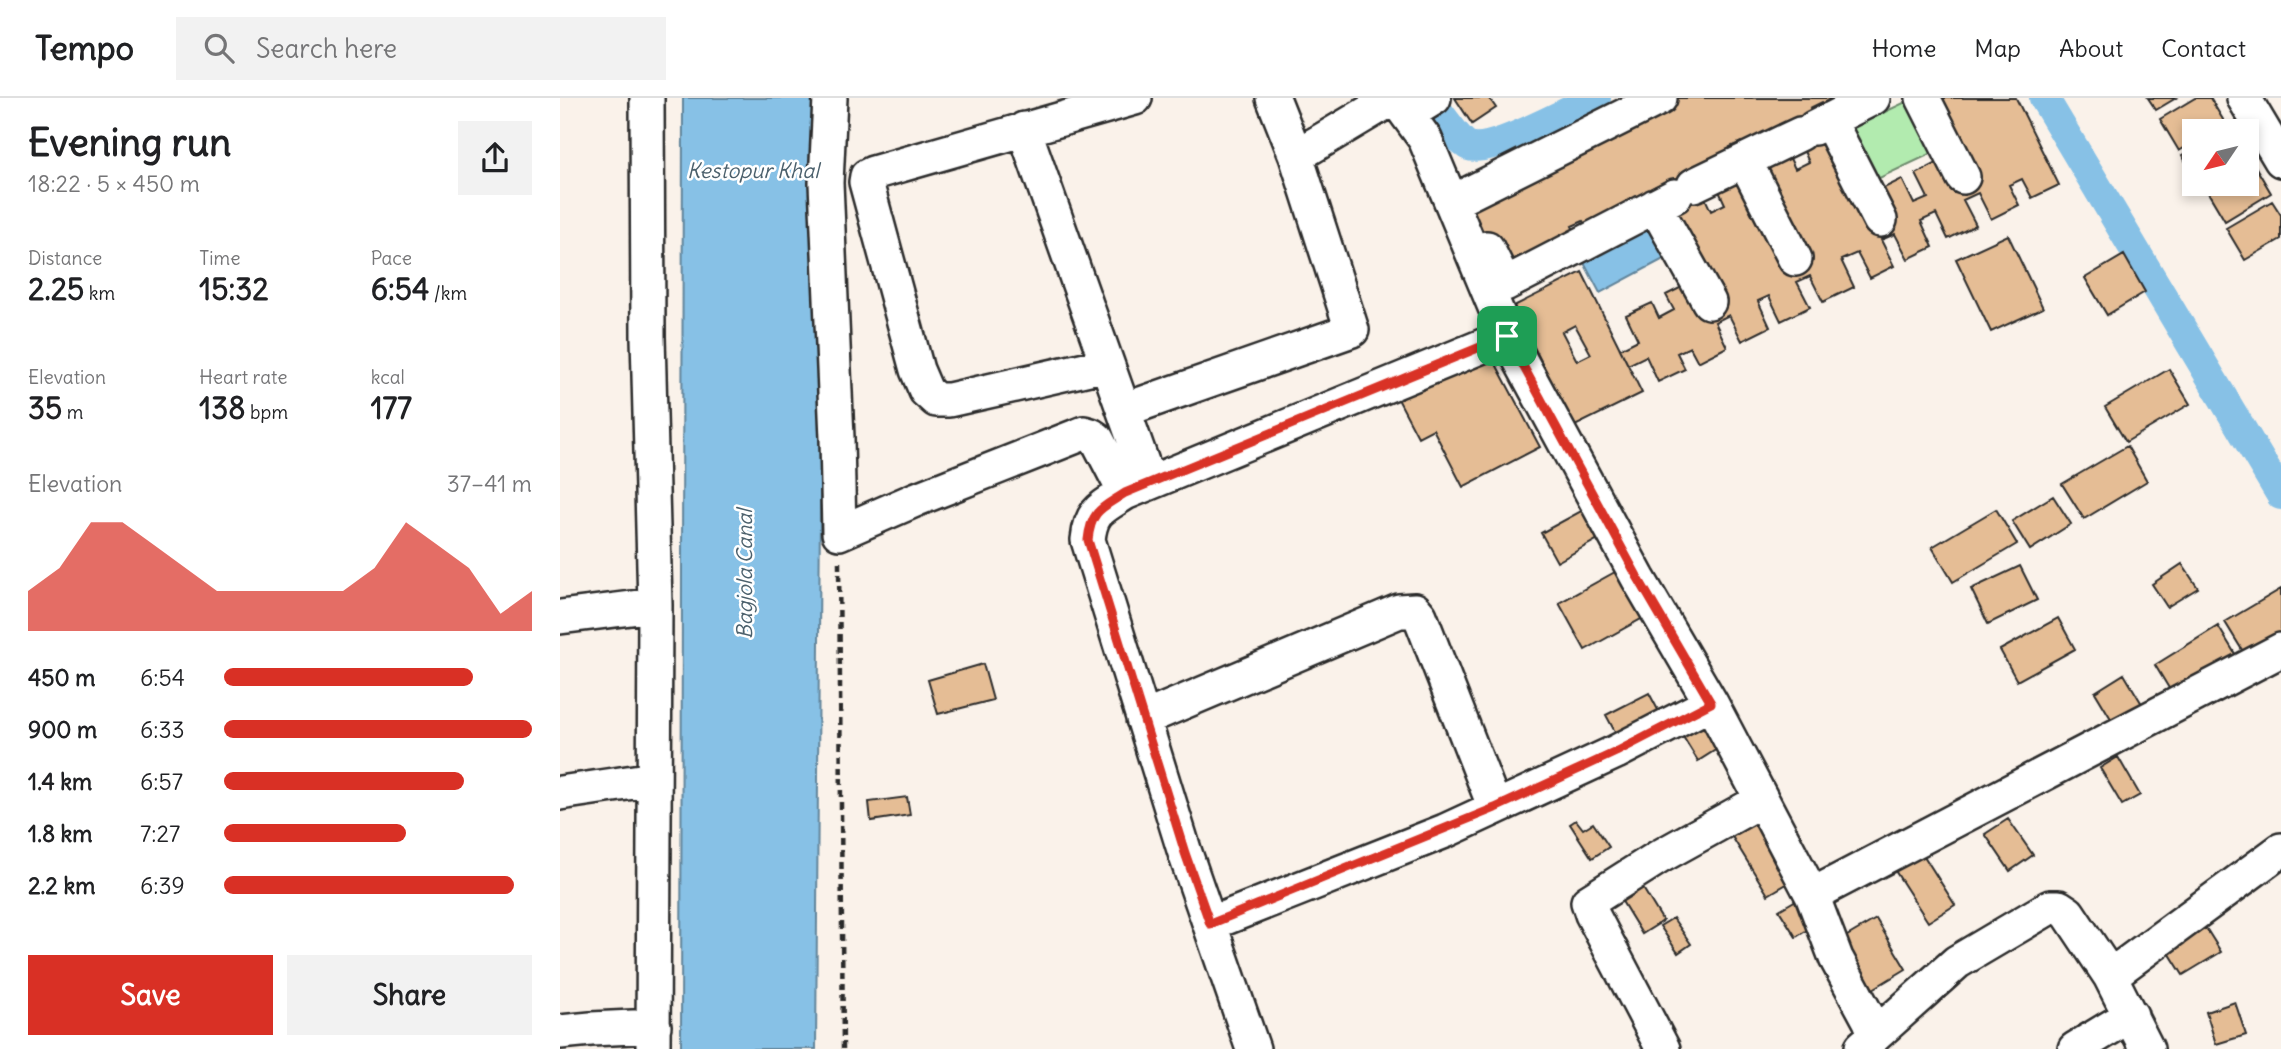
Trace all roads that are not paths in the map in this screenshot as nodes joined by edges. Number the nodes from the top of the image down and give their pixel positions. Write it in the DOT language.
graph roads {
  1 [pos="647,98"];
  2 [pos="830,98"];
  3 [pos="1135,98"];
  4 [pos="1273,98"];
  5 [pos="1660,98"];
  6 [pos="1873,98"];
  7 [pos="1923,98"];
  8 [pos="2244,98"];
  9 [pos="1411,109"];
  10 [pos="1814,127"];
  11 [pos="1024,129"];
  12 [pos="1296,156"];
  13 [pos="2281,160"];
  14 [pos="1745,161"];
  15 [pos="1963,177"];
  16 [pos="1675,196"];
  17 [pos="1462,197"];
  18 [pos="1880,220"];
  19 [pos="1795,259"];
  20 [pos="1709,302"];
  21 [pos="1507,336"];
  22 [pos="1107,364"];
  23 [pos="1124,410"];
  24 [pos="1137,488"];
  25 [pos="655,605"];
  26 [pos="560,617"];
  27 [pos="2281,650"];
  28 [pos="1711,703"];
  29 [pos="1143,719"];
  30 [pos="653,779"];
  31 [pos="560,793"];
  32 [pos="1762,800"];
  33 [pos="1495,808"];
  34 [pos="2281,850"];
  35 [pos="1812,895"];
  36 [pos="1210,924"];
  37 [pos="2110,975"];
  38 [pos="2131,1015"];
  39 [pos="560,1032"];
  40 [pos="653,1037"];
  41 [pos="1867,1041"];
  42 [pos="1253,1049"];
  43 [pos="1663,1049"];
  44 [pos="2075,1049"];
  45 [pos="2147,1049"];
  1 -- 25 [label="street"];
  2 -- 24 [label="street"];
  3 -- 11 [label="street"];
  4 -- 12 [label="street"];
  5 -- 17 [label="street"];
  6 -- 10 [label="street"];
  7 -- 15 [label="street"];
  8 -- 13 [label="street"];
  9 -- 12 [label="street"];
  9 -- 17 [label="street"];
  9 -- 21 [label="street"];
  10 -- 14 [label="street"];
  10 -- 18 [label="street"];
  11 -- 22 [label="street"];
  11 -- 22 [label="street"];
  12 -- 23 [label="street"];
  14 -- 16 [label="street"];
  14 -- 19 [label="street"];
  16 -- 17 [label="street"];
  16 -- 20 [label="street"];
  21 -- 24 [label="street"];
  21 -- 28 [label="street"];
  22 -- 23 [label="street"];
  23 -- 24 [label="street"];
  24 -- 29 [label="street"];
  25 -- 26 [label="street"];
  25 -- 30 [label="street"];
  27 -- 35 [label="street"];
  28 -- 32 [label="street"];
  28 -- 33 [label="street"];
  29 -- 33 [label="street"];
  29 -- 36 [label="street"];
  30 -- 31 [label="street"];
  30 -- 40 [label="street"];
  32 -- 35 [label="street"];
  32 -- 43 [label="street"];
  33 -- 36 [label="street"];
  34 -- 37 [label="street"];
  35 -- 41 [label="street"];
  36 -- 42 [label="street"];
  37 -- 38 [label="street"];
  37 -- 41 [label="street"];
  38 -- 44 [label="street"];
  38 -- 45 [label="street"];
  39 -- 40 [label="street"];
}
